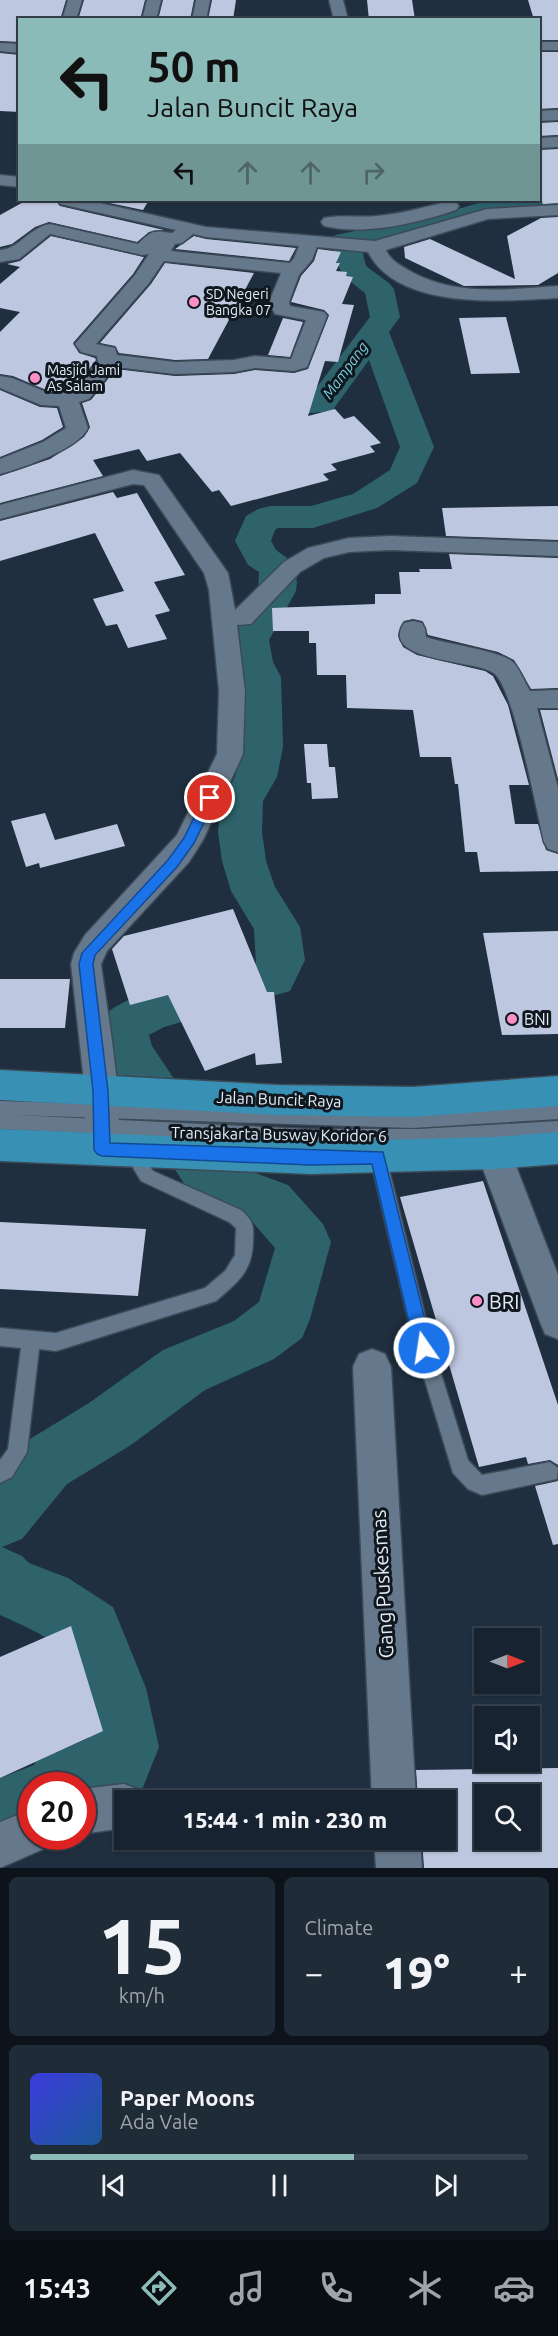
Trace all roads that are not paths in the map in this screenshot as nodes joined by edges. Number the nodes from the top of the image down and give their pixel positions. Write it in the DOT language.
graph roads {
  1 [pos="75,0"];
  2 [pos="154,0"];
  3 [pos="203,0"];
  4 [pos="336,0"];
  5 [pos="70,18"];
  6 [pos="150,18"];
  7 [pos="199,18"];
  8 [pos="340,18"];
  9 [pos="540,45"];
  10 [pos="558,46"];
  11 [pos="0,47"];
  12 [pos="18,49"];
  13 [pos="558,115"];
  14 [pos="540,116"];
  15 [pos="558,142"];
  16 [pos="540,143"];
  17 [pos="0,180"];
  18 [pos="18,182"];
  19 [pos="70,201"];
  20 [pos="337,201"];
  21 [pos="465,201"];
  22 [pos="558,210"];
  23 [pos="188,229"];
  24 [pos="320,235"];
  25 [pos="170,239"];
  26 [pos="368,246"];
  27 [pos="157,255"];
  28 [pos="0,256"];
  29 [pos="296,269"];
  30 [pos="558,292"];
  31 [pos="110,360"];
  32 [pos="0,382"];
  33 [pos="67,399"];
  34 [pos="0,467"];
  35 [pos="0,512"];
  36 [pos="558,549"];
  37 [pos="242,618"];
  38 [pos="413,628"];
  39 [pos="558,699"];
  40 [pos="522,700"];
  41 [pos="558,842"];
  42 [pos="0,1085"];
  43 [pos="558,1091"];
  44 [pos="205,1106"];
  45 [pos="0,1108"];
  46 [pos="558,1112"];
  47 [pos="0,1122"];
  48 [pos="558,1128"];
  49 [pos="120,1130"];
  50 [pos="225,1144"];
  51 [pos="0,1145"];
  52 [pos="558,1148"];
  53 [pos="495,1153"];
  54 [pos="378,1157"];
  55 [pos="558,1322"];
  56 [pos="0,1337"];
  57 [pos="31,1340"];
  58 [pos="372,1367"];
  59 [pos="550,1472"];
  60 [pos="0,1473"];
  61 [pos="393,1790"];
  62 [pos="114,1807"];
  63 [pos="96,1810"];
  64 [pos="18,1837"];
  65 [pos="0,1845"];
  66 [pos="398,1850"];
  67 [pos="399,1868"];
  1 -- 5 [label="street"];
  2 -- 6 [label="street"];
  3 -- 7 [label="street"];
  4 -- 8 [label="street"];
  9 -- 10 [label="street"];
  11 -- 12 [label="street"];
  13 -- 14 [label="street"];
  15 -- 16 [label="street"];
  17 -- 18 [label="street"];
  19 -- 23 [label="street"];
  20 -- 24 [label="street"];
  21 -- 24 [label="street"];
  22 -- 26 [label="street"];
  23 -- 24 [label="street"];
  23 -- 25 [label="street"];
  24 -- 26 [label="street"];
  24 -- 29 [label="street"];
  25 -- 27 [label="street"];
  25 -- 28 [label="street"];
  26 -- 30 [label="street"];
  27 -- 29 [label="street"];
  27 -- 31 [label="street"];
  29 -- 31 [label="street"];
  31 -- 33 [label="street"];
  32 -- 33 [label="street"];
  33 -- 34 [label="street"];
  35 -- 49 [label="street"];
  36 -- 37 [label="street"];
  38 -- 40 [label="street"];
  39 -- 40 [label="street"];
  40 -- 41 [label="street"];
  42 -- 49 [label="main road, Jalan Buncit Raya"];
  43 -- 44 [label="main road, Jalan Buncit Raya"];
  44 -- 46 [label="lane, Transjakarta Busway Koridor 6"];
  44 -- 49 [label="main road, Jalan Buncit Raya"];
  45 -- 49 [label="lane"];
  47 -- 49 [label="lane"];
  48 -- 50 [label="lane, Transjakarta Busway Koridor 6"];
  49 -- 50 [label="main road, Jalan Buncit Raya"];
  49 -- 51 [label="main road, Jalan Buncit Raya"];
  49 -- 57 [label="lane"];
  50 -- 54 [label="main road, Jalan Buncit Raya"];
  52 -- 53 [label="main road, Jalan Buncit Raya"];
  53 -- 54 [label="main road, Jalan Buncit Raya"];
  53 -- 55 [label="street"];
  54 -- 59 [label="lane"];
  56 -- 57 [label="lane"];
  57 -- 60 [label="lane"];
  58 -- 61 [label="street, Gang Puskesmas"];
  62 -- 63 [label="street"];
  64 -- 65 [label="street"];
  66 -- 67 [label="street"];
}
